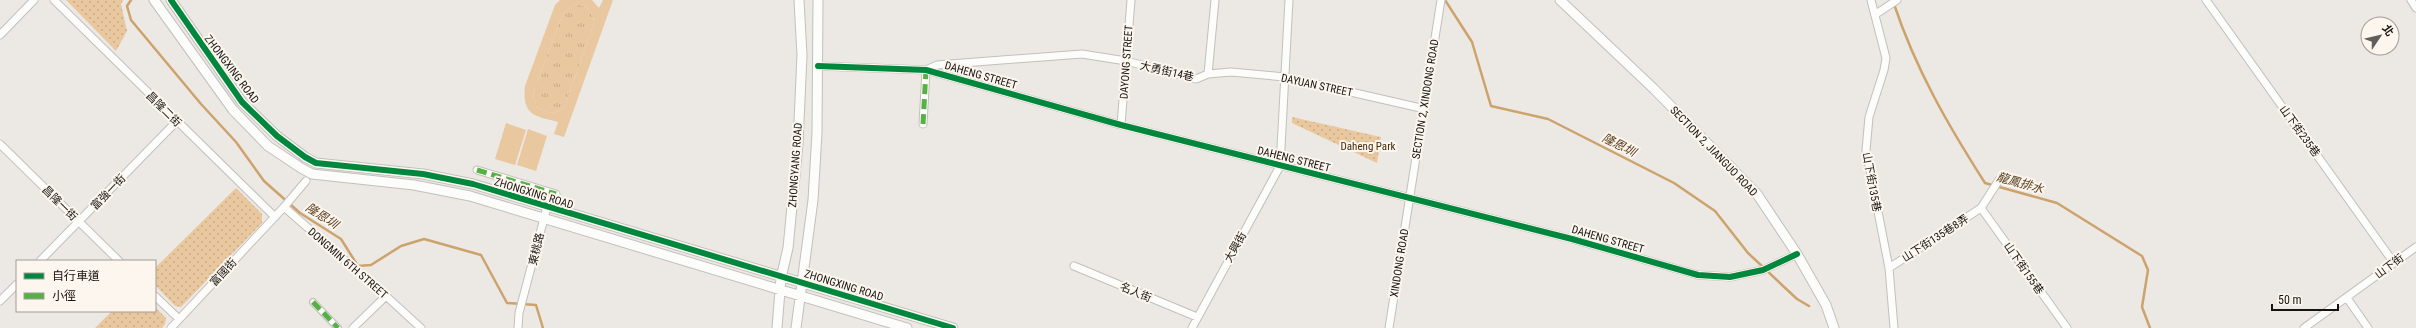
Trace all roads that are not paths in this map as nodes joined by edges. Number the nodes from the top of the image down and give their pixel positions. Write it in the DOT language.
graph roads {
  1 [pos="34,0"];
  2 [pos="54,0"];
  3 [pos="154,0"];
  4 [pos="170,0"];
  5 [pos="799,0"];
  6 [pos="818,0"];
  7 [pos="1131,0"];
  8 [pos="1215,0"];
  9 [pos="1289,0"];
  10 [pos="1441,0"];
  11 [pos="1560,0"];
  12 [pos="1871,0"];
  13 [pos="1897,0"];
  14 [pos="2206,0"];
  15 [pos="2411,0"];
  16 [pos="2416,8"];
  17 [pos="1876,14"];
  18 [pos="0,35"];
  19 [pos="1126,61"];
  20 [pos="818,66"];
  21 [pos="926,70"];
  22 [pos="1208,74"];
  23 [pos="1285,77"];
  24 [pos="1424,109"];
  25 [pos="176,122"];
  26 [pos="923,124"];
  27 [pos="1121,125"];
  28 [pos="0,144"];
  29 [pos="1280,166"];
  30 [pos="477,170"];
  31 [pos="306,181"];
  32 [pos="1998,181"];
  33 [pos="556,194"];
  34 [pos="1409,199"];
  35 [pos="285,206"];
  36 [pos="547,207"];
  37 [pos="1981,208"];
  38 [pos="275,217"];
  39 [pos="544,219"];
  40 [pos="79,222"];
  41 [pos="2416,247"];
  42 [pos="1797,254"];
  43 [pos="41,260"];
  44 [pos="118,260"];
  45 [pos="2394,263"];
  46 [pos="1074,266"];
  47 [pos="1889,268"];
  48 [pos="781,278"];
  49 [pos="802,282"];
  50 [pos="16,285"];
  51 [pos="781,288"];
  52 [pos="386,296"];
  53 [pos="156,297"];
  54 [pos="800,297"];
  55 [pos="2347,298"];
  56 [pos="0,301"];
  57 [pos="313,302"];
  58 [pos="914,317"];
  59 [pos="1198,317"];
  60 [pos="179,319"];
  61 [pos="171,328"];
  62 [pos="338,328"];
  63 [pos="353,328"];
  64 [pos="420,328"];
  65 [pos="518,328"];
  66 [pos="777,328"];
  67 [pos="796,328"];
  68 [pos="909,328"];
  69 [pos="953,328"];
  70 [pos="1192,328"];
  71 [pos="1389,328"];
  72 [pos="1834,328"];
  73 [pos="1894,328"];
  74 [pos="2067,328"];
  75 [pos="2304,328"];
  76 [pos="2368,328"];
  1 -- 18 [label="street"];
  2 -- 25 [label="street, 昌隆二街"];
  3 -- 39 [label="street, ZHONGXING ROAD"];
  4 -- 36 [label="street, ZHONGXING ROAD"];
  5 -- 48 [label="street, ZHONGYANG ROAD"];
  6 -- 20 [label="street, ZHONGYANG ROAD"];
  7 -- 19 [label="street, DAYONG STREET"];
  8 -- 22 [label="street"];
  9 -- 23 [label="street"];
  10 -- 24 [label="street, SECTION 2, XINDONG ROAD"];
  11 -- 42 [label="street, SECTION 2, JIANGUO ROAD"];
  12 -- 17 [label="street, 山下街135巷"];
  13 -- 17 [label="street"];
  14 -- 45 [label="street, 山下街235巷"];
  15 -- 16 [label="street"];
  17 -- 47 [label="street, 山下街135巷"];
  19 -- 21 [label="street, 大勇街14巷"];
  19 -- 22 [label="street, 大勇街14巷"];
  19 -- 27 [label="street, DAYONG STREET"];
  20 -- 21 [label="street, DAHENG STREET"];
  20 -- 49 [label="street, ZHONGYANG ROAD"];
  21 -- 26 [label="street"];
  21 -- 27 [label="street, DAHENG STREET"];
  22 -- 23 [label="street, DAYUAN STREET"];
  23 -- 24 [label="street, DAYUAN STREET"];
  23 -- 29 [label="street"];
  24 -- 34 [label="street, SECTION 2, XINDONG ROAD"];
  25 -- 38 [label="street, 昌隆二街"];
  25 -- 40 [label="street, 富強一街"];
  27 -- 29 [label="street, DAHENG STREET"];
  28 -- 40 [label="street, 昌隆一街"];
  29 -- 34 [label="street, DAHENG STREET"];
  29 -- 59 [label="street, 大興街"];
  30 -- 33 [label="street"];
  31 -- 35 [label="street"];
  32 -- 37 [label="street"];
  34 -- 42 [label="street, DAHENG STREET"];
  34 -- 71 [label="street, XINDONG ROAD"];
  35 -- 38 [label="street"];
  35 -- 52 [label="street, DONGMIN 6TH STREET"];
  36 -- 39 [label="street, 東桃路"];
  36 -- 48 [label="street, ZHONGXING ROAD"];
  37 -- 47 [label="street, 山下街135巷8弄"];
  37 -- 74 [label="street, 山下街155巷"];
  38 -- 60 [label="street, 富國街"];
  39 -- 51 [label="street, ZHONGXING ROAD"];
  39 -- 65 [label="street, 東桃路"];
  40 -- 43 [label="street, 富強一街"];
  40 -- 44 [label="street, 昌隆一街"];
  41 -- 45 [label="street, 山下街"];
  42 -- 72 [label="street, SECTION 2, JIANGUO ROAD"];
  45 -- 55 [label="street, 山下街"];
  46 -- 59 [label="street, 名人街"];
  47 -- 73 [label="street, 山下街135巷"];
  48 -- 49 [label="street, ZHONGXING ROAD"];
  48 -- 51 [label="street, ZHONGYANG ROAD"];
  49 -- 54 [label="street, ZHONGYANG ROAD"];
  49 -- 58 [label="street, ZHONGXING ROAD"];
  50 -- 56 [label="street"];
  51 -- 54 [label="street, ZHONGXING ROAD"];
  51 -- 66 [label="street, ZHONGYANG ROAD"];
  52 -- 63 [label="street"];
  52 -- 64 [label="street, DONGMIN 6TH STREET"];
  53 -- 60 [label="street"];
  54 -- 67 [label="street, ZHONGYANG ROAD"];
  54 -- 68 [label="street, ZHONGXING ROAD"];
  55 -- 75 [label="street, 山下街"];
  55 -- 76 [label="street"];
  57 -- 62 [label="street"];
  58 -- 68 [label="street"];
  58 -- 69 [label="street, ZHONGXING ROAD"];
  59 -- 70 [label="street, 大興街"];
  60 -- 61 [label="street, 富國街"];
}
